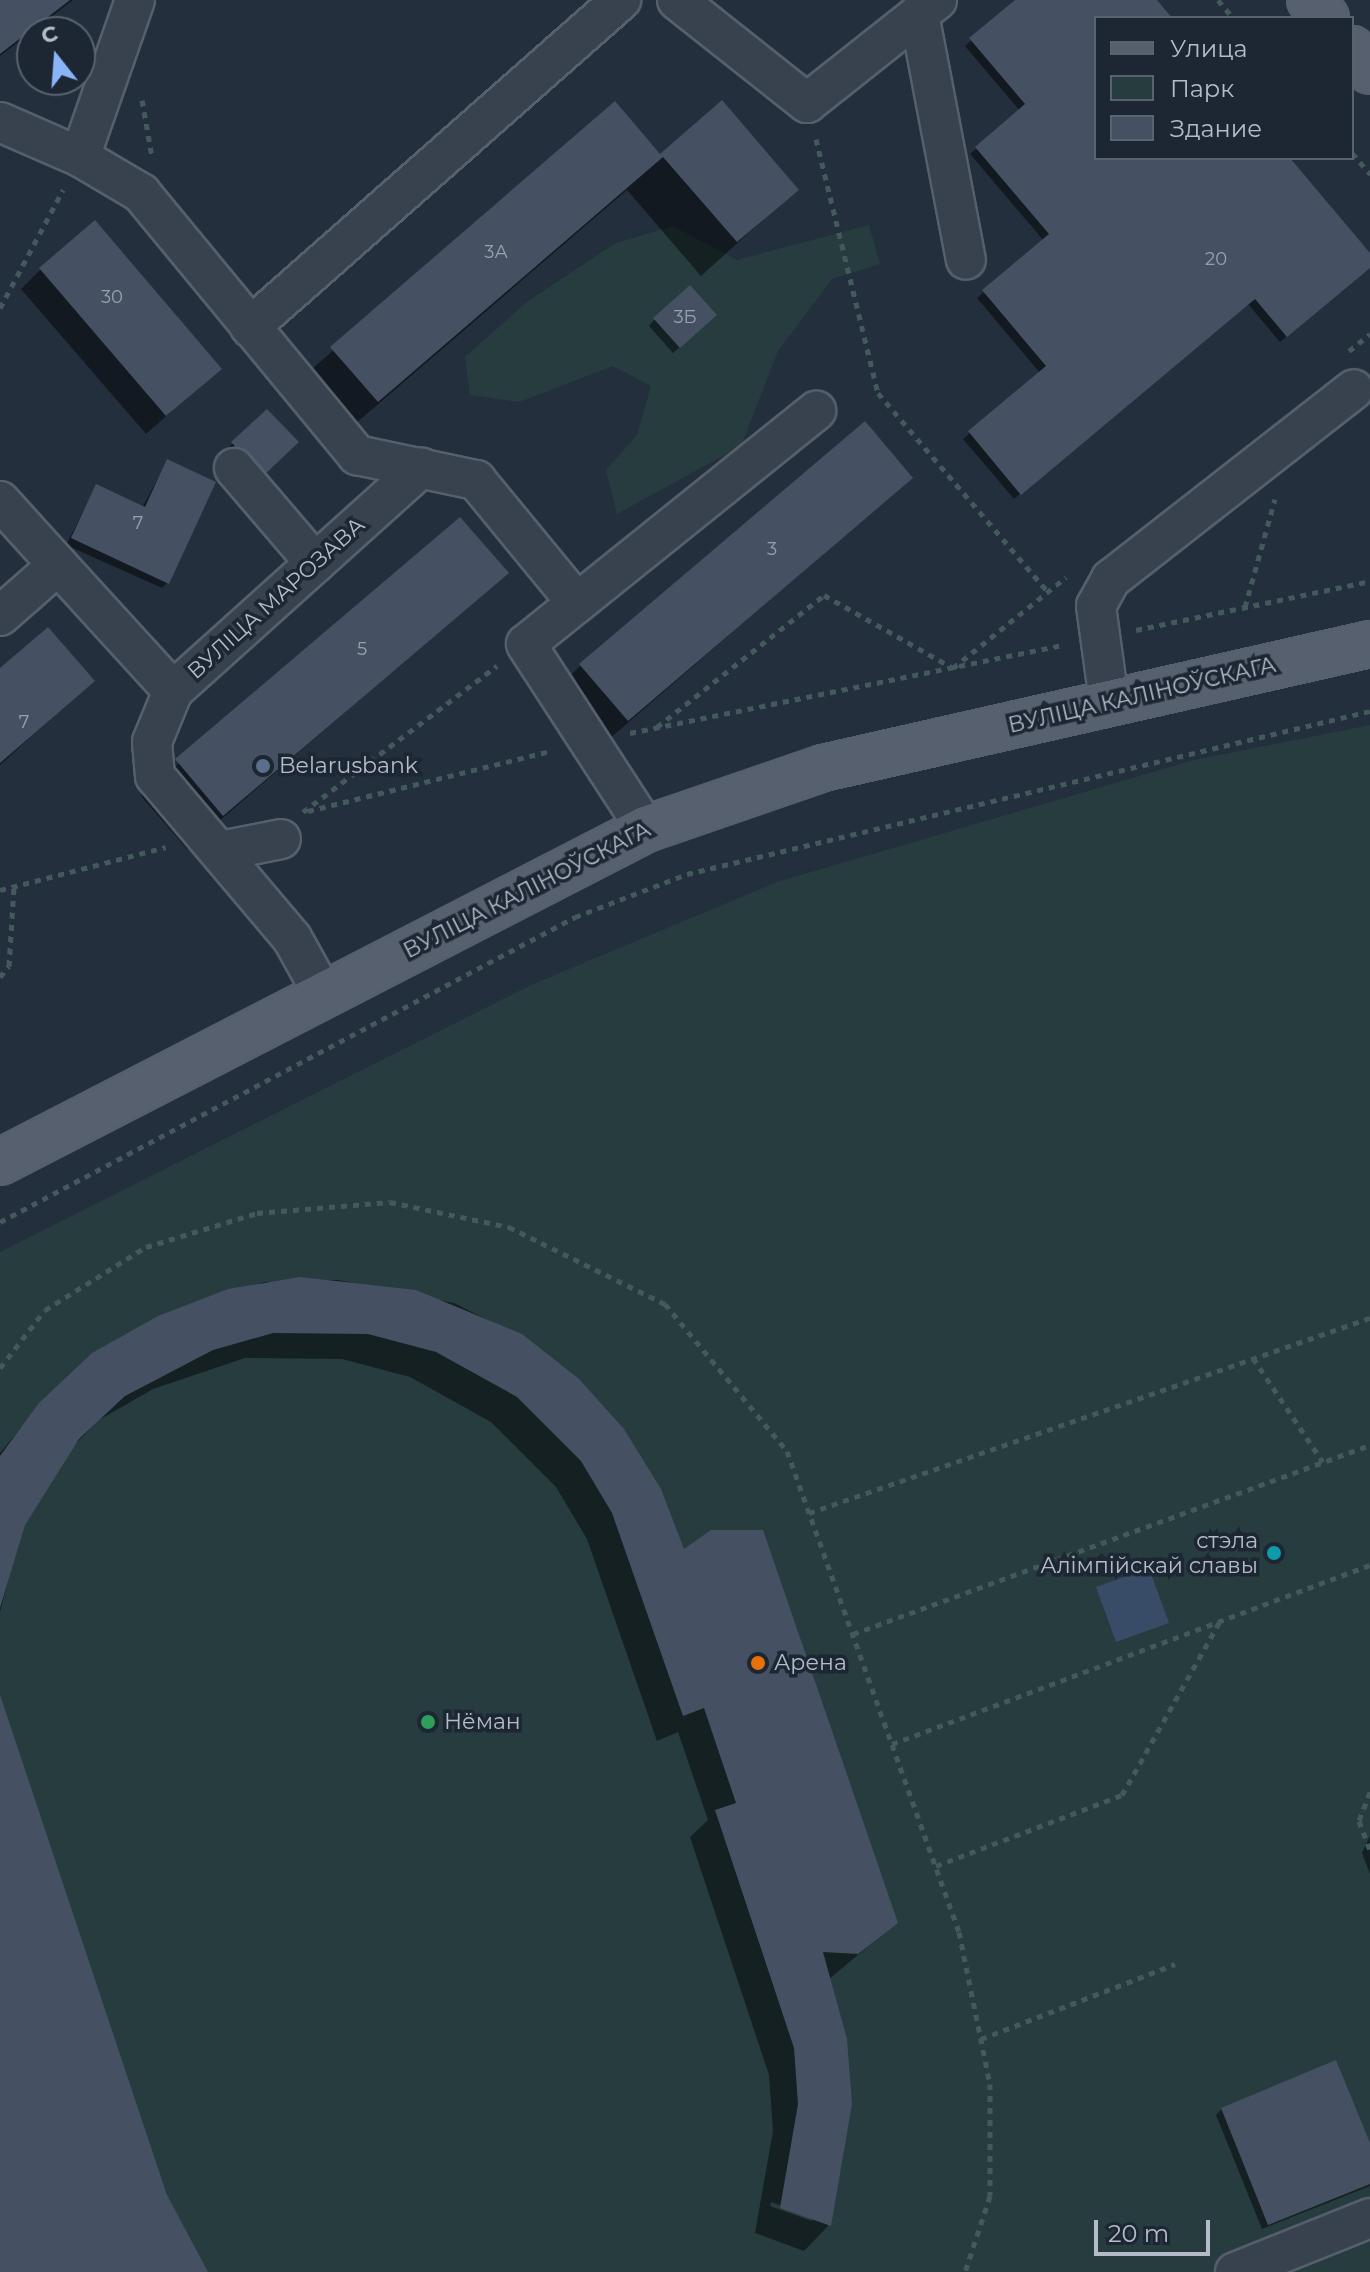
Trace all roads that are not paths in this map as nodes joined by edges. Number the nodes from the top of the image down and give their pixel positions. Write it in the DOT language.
graph roads {
  1 [pos="135,0"];
  2 [pos="621,0"];
  3 [pos="677,0"];
  4 [pos="1310,0"];
  5 [pos="928,7"];
  6 [pos="1324,16"];
  7 [pos="1354,51"];
  8 [pos="1370,71"];
  9 [pos="0,122"];
  10 [pos="80,157"];
  11 [pos="966,260"];
  12 [pos="250,327"];
  13 [pos="1354,389"];
  14 [pos="816,411"];
  15 [pos="234,468"];
  16 [pos="421,468"];
  17 [pos="0,501"];
  18 [pos="315,563"];
  19 [pos="58,565"];
  20 [pos="577,603"];
  21 [pos="0,616"];
  22 [pos="1370,644"];
  23 [pos="173,691"];
  24 [pos="1109,701"];
  25 [pos="289,823"];
  26 [pos="646,829"];
  27 [pos="215,844"];
  28 [pos="323,994"];
  29 [pos="0,1162"];
  30 [pos="1370,2218"];
  31 [pos="1235,2272"];
  1 -- 10 [label="street"];
  2 -- 12 [label="street"];
  3 -- 5 [label="street"];
  4 -- 6 [label="main road"];
  5 -- 11 [label="street"];
  7 -- 8 [label="main road"];
  9 -- 10 [label="street"];
  10 -- 12 [label="street"];
  12 -- 16 [label="street"];
  13 -- 24 [label="street"];
  14 -- 20 [label="street"];
  15 -- 18 [label="street"];
  16 -- 18 [label="street, ВУЛІЦА МАРОЗАВА"];
  16 -- 20 [label="street"];
  17 -- 19 [label="street, ВУЛІЦА МАРОЗАВА"];
  18 -- 23 [label="street, ВУЛІЦА МАРОЗАВА"];
  19 -- 21 [label="street"];
  19 -- 23 [label="street, ВУЛІЦА МАРОЗАВА"];
  20 -- 26 [label="street"];
  22 -- 24 [label="main road, ВУЛІЦА КАЛІНОЎСКАГА"];
  23 -- 27 [label="street"];
  24 -- 26 [label="main road, ВУЛІЦА КАЛІНОЎСКАГА"];
  25 -- 27 [label="street"];
  26 -- 28 [label="main road, ВУЛІЦА КАЛІНОЎСКАГА"];
  27 -- 28 [label="street"];
  28 -- 29 [label="main road, ВУЛІЦА КАЛІНОЎСКАГА"];
  30 -- 31 [label="street"];
}
